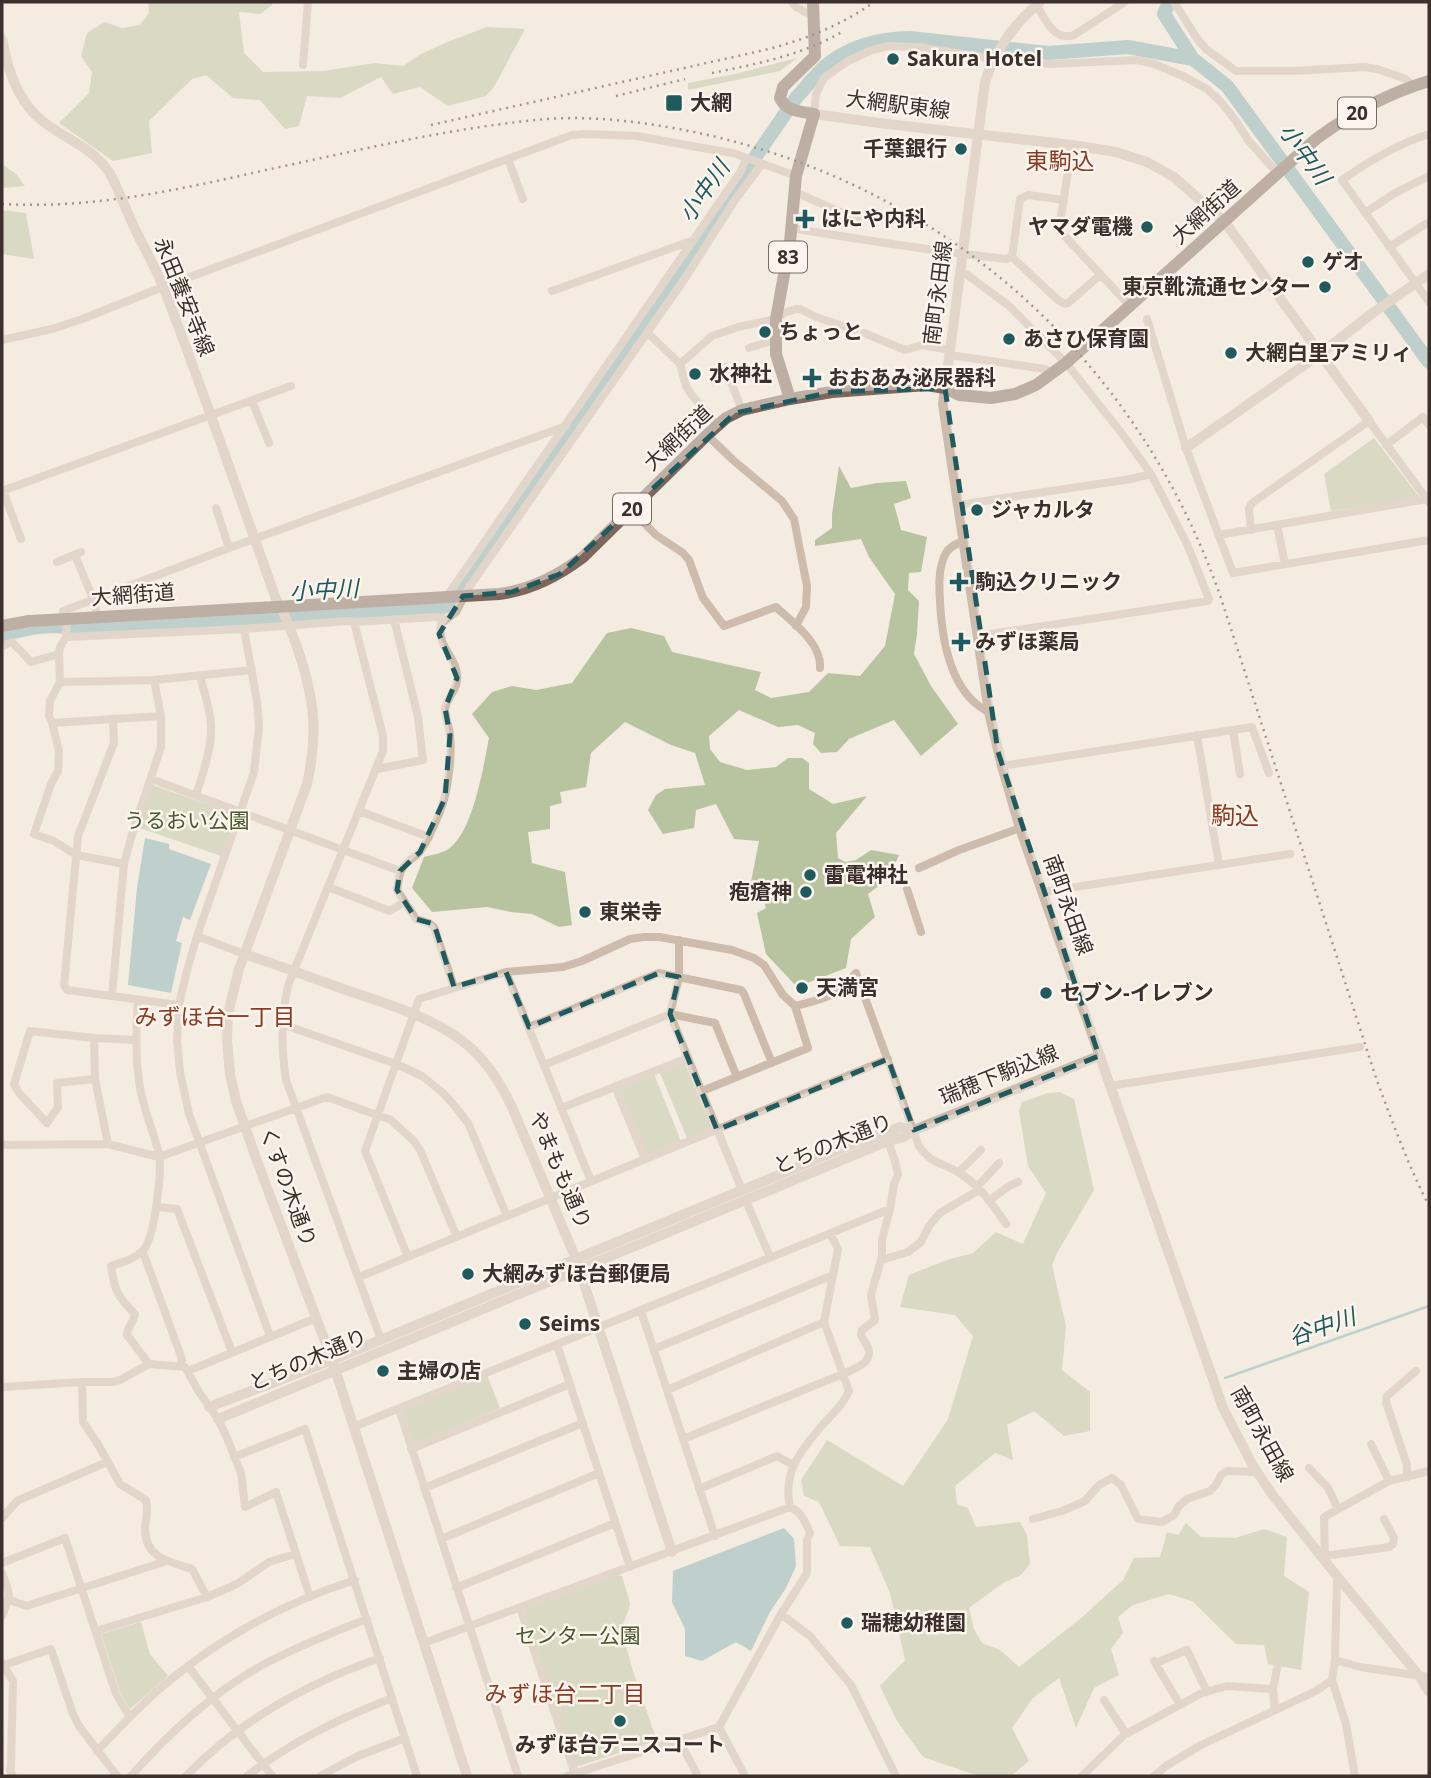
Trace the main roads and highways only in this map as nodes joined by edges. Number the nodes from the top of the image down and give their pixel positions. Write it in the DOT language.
graph roads {
  1 [pos="814,2"];
  2 [pos="1429,81"];
  3 [pos="790,400"];
  4 [pos="2,626"];
  1 -- 3 [label="main road, 83"];
  2 -- 3 [label="main road, 大網街道 / 20"];
  3 -- 4 [label="main road, 大網街道 / 20"];
}
